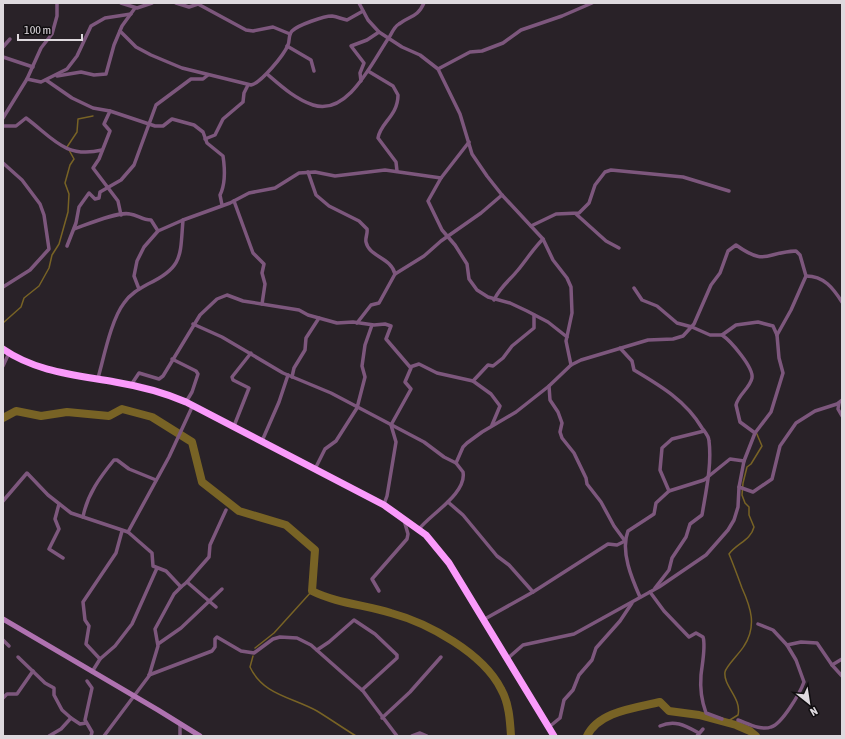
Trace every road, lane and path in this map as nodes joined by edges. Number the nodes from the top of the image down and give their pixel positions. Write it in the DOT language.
graph roads {
  1 [pos="57,3"];
  2 [pos="121,3"];
  3 [pos="152,3"];
  4 [pos="176,3"];
  5 [pos="359,3"];
  6 [pos="424,3"];
  7 [pos="592,3"];
  8 [pos="135,8"];
  9 [pos="363,12"];
  10 [pos="132,14"];
  11 [pos="120,31"];
  12 [pos="379,32"];
  13 [pos="290,34"];
  14 [pos="388,38"];
  15 [pos="10,39"];
  16 [pos="288,46"];
  17 [pos="3,47"];
  18 [pos="3,57"];
  19 [pos="33,67"];
  20 [pos="438,69"];
  21 [pos="314,71"];
  22 [pos="368,71"];
  23 [pos="208,74"];
  24 [pos="267,74"];
  25 [pos="52,77"];
  26 [pos="27,79"];
  27 [pos="46,80"];
  28 [pos="361,81"];
  29 [pos="248,85"];
  30 [pos="110,111"];
  31 [pos="3,118"];
  32 [pos="149,124"];
  33 [pos="3,126"];
  34 [pos="205,139"];
  35 [pos="469,142"];
  36 [pos="102,150"];
  37 [pos="3,163"];
  38 [pos="308,172"];
  39 [pos="397,172"];
  40 [pos="440,178"];
  41 [pos="108,187"];
  42 [pos="729,191"];
  43 [pos="502,195"];
  44 [pos="234,201"];
  45 [pos="222,205"];
  46 [pos="576,214"];
  47 [pos="120,215"];
  48 [pos="183,220"];
  49 [pos="531,226"];
  50 [pos="74,229"];
  51 [pos="158,232"];
  52 [pos="448,237"];
  53 [pos="543,239"];
  54 [pos="67,246"];
  55 [pos="619,248"];
  56 [pos="395,274"];
  57 [pos="806,276"];
  58 [pos="3,287"];
  59 [pos="139,288"];
  60 [pos="634,288"];
  61 [pos="494,300"];
  62 [pos="842,302"];
  63 [pos="262,304"];
  64 [pos="534,315"];
  65 [pos="319,318"];
  66 [pos="357,323"];
  67 [pos="193,324"];
  68 [pos="372,325"];
  69 [pos="692,326"];
  70 [pos="722,335"];
  71 [pos="777,335"];
  72 [pos="567,337"];
  73 [pos="620,348"];
  74 [pos="6,351"];
  75 [pos="251,353"];
  76 [pos="172,359"];
  77 [pos="571,365"];
  78 [pos="3,366"];
  79 [pos="412,368"];
  80 [pos="288,375"];
  81 [pos="292,377"];
  82 [pos="97,379"];
  83 [pos="473,381"];
  84 [pos="131,385"];
  85 [pos="549,386"];
  86 [pos="840,401"];
  87 [pos="189,404"];
  88 [pos="357,408"];
  89 [pos="842,416"];
  90 [pos="391,425"];
  91 [pos="492,425"];
  92 [pos="234,426"];
  93 [pos="704,431"];
  94 [pos="755,434"];
  95 [pos="262,441"];
  96 [pos="744,461"];
  97 [pos="456,463"];
  98 [pos="315,469"];
  99 [pos="708,477"];
  100 [pos="156,480"];
  101 [pos="738,487"];
  102 [pos="669,491"];
  103 [pos="3,501"];
  104 [pos="448,502"];
  105 [pos="59,504"];
  106 [pos="384,505"];
  107 [pos="226,510"];
  108 [pos="83,517"];
  109 [pos="402,517"];
  110 [pos="419,529"];
  111 [pos="122,531"];
  112 [pos="128,532"];
  113 [pos="625,541"];
  114 [pos="63,558"];
  115 [pos="157,568"];
  116 [pos="187,582"];
  117 [pos="181,587"];
  118 [pos="222,589"];
  119 [pos="379,591"];
  120 [pos="651,591"];
  121 [pos="533,592"];
  122 [pos="640,597"];
  123 [pos="210,601"];
  124 [pos="632,602"];
  125 [pos="216,607"];
  126 [pos="3,619"];
  127 [pos="483,620"];
  128 [pos="758,624"];
  129 [pos="3,640"];
  130 [pos="158,644"];
  131 [pos="787,645"];
  132 [pos="9,646"];
  133 [pos="317,650"];
  134 [pos="18,657"];
  135 [pos="441,657"];
  136 [pos="100,659"];
  137 [pos="506,659"];
  138 [pos="842,660"];
  139 [pos="832,666"];
  140 [pos="33,671"];
  141 [pos="92,672"];
  142 [pos="149,675"];
  143 [pos="842,676"];
  144 [pos="87,681"];
  145 [pos="362,690"];
  146 [pos="135,697"];
  147 [pos="3,698"];
  148 [pos="71,718"];
  149 [pos="382,718"];
  150 [pos="722,719"];
  151 [pos="738,720"];
  152 [pos="86,723"];
  153 [pos="180,724"];
  154 [pos="660,726"];
  155 [pos="549,727"];
  156 [pos="703,729"];
  157 [pos="698,734"];
  158 [pos="49,736"];
  159 [pos="91,736"];
  160 [pos="104,736"];
  161 [pos="180,736"];
  162 [pos="200,736"];
  163 [pos="397,736"];
  164 [pos="412,736"];
  165 [pos="427,736"];
  166 [pos="554,736"];
  1 -- 19 [label="street"];
  2 -- 8 [label="street"];
  3 -- 8 [label="street"];
  4 -- 13 [label="street"];
  5 -- 9 [label="street"];
  6 -- 14 [label="street"];
  7 -- 20 [label="street"];
  8 -- 10 [label="street"];
  9 -- 12 [label="street"];
  9 -- 13 [label="street"];
  10 -- 11 [label="street"];
  10 -- 25 [label="street"];
  11 -- 23 [label="street"];
  11 -- 25 [label="street"];
  12 -- 14 [label="street"];
  12 -- 28 [label="street"];
  13 -- 16 [label="street"];
  14 -- 20 [label="street"];
  14 -- 22 [label="street"];
  15 -- 17 [label="street"];
  16 -- 21 [label="street"];
  16 -- 24 [label="street"];
  18 -- 19 [label="street"];
  19 -- 26 [label="street"];
  20 -- 35 [label="street"];
  22 -- 28 [label="street"];
  22 -- 39 [label="street"];
  23 -- 29 [label="street"];
  23 -- 32 [label="street"];
  24 -- 28 [label="street"];
  24 -- 29 [label="street"];
  25 -- 27 [label="street"];
  26 -- 27 [label="street"];
  26 -- 31 [label="street"];
  27 -- 30 [label="street"];
  29 -- 34 [label="street"];
  30 -- 32 [label="street"];
  30 -- 36 [label="street"];
  32 -- 34 [label="street"];
  32 -- 41 [label="street"];
  33 -- 36 [label="street"];
  34 -- 45 [label="street"];
  35 -- 40 [label="street"];
  35 -- 43 [label="street"];
  36 -- 41 [label="street"];
  37 -- 58 [label="street"];
  38 -- 39 [label="street"];
  38 -- 44 [label="street"];
  38 -- 56 [label="street"];
  39 -- 40 [label="street"];
  40 -- 52 [label="street"];
  41 -- 47 [label="street"];
  41 -- 50 [label="street"];
  42 -- 46 [label="street"];
  43 -- 49 [label="street"];
  43 -- 52 [label="street"];
  44 -- 45 [label="street"];
  44 -- 63 [label="street"];
  45 -- 48 [label="street"];
  46 -- 49 [label="street"];
  46 -- 55 [label="street"];
  47 -- 50 [label="street"];
  47 -- 51 [label="street"];
  48 -- 51 [label="street"];
  48 -- 59 [label="street"];
  49 -- 53 [label="street"];
  50 -- 54 [label="street"];
  51 -- 59 [label="street"];
  52 -- 56 [label="street"];
  52 -- 61 [label="street"];
  53 -- 61 [label="street"];
  53 -- 72 [label="street"];
  56 -- 66 [label="street"];
  57 -- 62 [label="street"];
  57 -- 69 [label="street"];
  57 -- 71 [label="street"];
  59 -- 82 [label="street"];
  60 -- 69 [label="street"];
  61 -- 64 [label="street"];
  63 -- 65 [label="street"];
  63 -- 67 [label="street"];
  64 -- 72 [label="street"];
  64 -- 83 [label="street"];
  65 -- 66 [label="street"];
  65 -- 81 [label="street"];
  66 -- 68 [label="street"];
  67 -- 75 [label="street"];
  67 -- 76 [label="street"];
  68 -- 79 [label="street"];
  68 -- 88 [label="street"];
  69 -- 70 [label="street"];
  69 -- 73 [label="street"];
  70 -- 71 [label="street"];
  70 -- 94 [label="street"];
  71 -- 94 [label="street"];
  72 -- 77 [label="street"];
  73 -- 77 [label="street"];
  73 -- 93 [label="street"];
  74 -- 78 [label="street"];
  74 -- 82 [label="highway"];
  75 -- 80 [label="street"];
  75 -- 92 [label="street"];
  76 -- 84 [label="street"];
  76 -- 87 [label="street"];
  77 -- 85 [label="street"];
  79 -- 83 [label="street"];
  79 -- 90 [label="street"];
  80 -- 81 [label="street"];
  80 -- 95 [label="street"];
  81 -- 88 [label="street"];
  82 -- 84 [label="highway"];
  83 -- 91 [label="street"];
  84 -- 87 [label="highway"];
  85 -- 91 [label="street"];
  85 -- 113 [label="street"];
  86 -- 89 [label="street"];
  86 -- 101 [label="street"];
  87 -- 92 [label="highway"];
  87 -- 100 [label="street"];
  88 -- 90 [label="street"];
  88 -- 98 [label="street"];
  90 -- 97 [label="street"];
  90 -- 106 [label="street"];
  91 -- 97 [label="street"];
  92 -- 95 [label="highway"];
  93 -- 99 [label="street"];
  93 -- 102 [label="street"];
  94 -- 96 [label="street"];
  95 -- 98 [label="highway"];
  96 -- 99 [label="street"];
  96 -- 101 [label="street"];
  97 -- 104 [label="street"];
  98 -- 106 [label="highway"];
  99 -- 102 [label="street"];
  99 -- 120 [label="street"];
  100 -- 108 [label="street"];
  100 -- 112 [label="street"];
  101 -- 120 [label="street"];
  102 -- 113 [label="street"];
  103 -- 105 [label="street"];
  104 -- 110 [label="street"];
  104 -- 121 [label="street"];
  105 -- 108 [label="street"];
  105 -- 114 [label="street"];
  106 -- 109 [label="highway"];
  107 -- 116 [label="street"];
  108 -- 111 [label="street"];
  109 -- 110 [label="highway"];
  109 -- 119 [label="street"];
  110 -- 127 [label="highway"];
  111 -- 112 [label="street"];
  111 -- 136 [label="street"];
  112 -- 115 [label="street"];
  113 -- 121 [label="street"];
  113 -- 122 [label="street"];
  115 -- 117 [label="street"];
  115 -- 136 [label="street"];
  116 -- 117 [label="street"];
  116 -- 123 [label="street"];
  117 -- 130 [label="street"];
  118 -- 123 [label="street"];
  120 -- 122 [label="street"];
  120 -- 150 [label="street"];
  121 -- 127 [label="street"];
  122 -- 124 [label="street"];
  123 -- 125 [label="street"];
  123 -- 130 [label="street"];
  124 -- 137 [label="street"];
  124 -- 155 [label="street"];
  126 -- 141 [label="main road"];
  127 -- 137 [label="highway"];
  128 -- 131 [label="street"];
  129 -- 132 [label="street"];
  130 -- 142 [label="street"];
  131 -- 139 [label="street"];
  131 -- 151 [label="street"];
  133 -- 142 [label="street"];
  133 -- 145 [label="street"];
  133 -- 145 [label="street"];
  134 -- 140 [label="street"];
  135 -- 149 [label="street"];
  136 -- 141 [label="street"];
  137 -- 155 [label="highway"];
  138 -- 139 [label="street"];
  139 -- 143 [label="street"];
  140 -- 147 [label="street"];
  140 -- 148 [label="street"];
  141 -- 146 [label="main road"];
  142 -- 146 [label="street"];
  144 -- 152 [label="street"];
  145 -- 149 [label="street"];
  146 -- 153 [label="main road"];
  146 -- 160 [label="street"];
  148 -- 152 [label="street"];
  148 -- 158 [label="street"];
  149 -- 163 [label="street"];
  152 -- 159 [label="street"];
  153 -- 161 [label="street"];
  153 -- 162 [label="main road"];
  154 -- 157 [label="street"];
  155 -- 166 [label="highway"];
  156 -- 157 [label="street"];
  164 -- 165 [label="street"];
}
